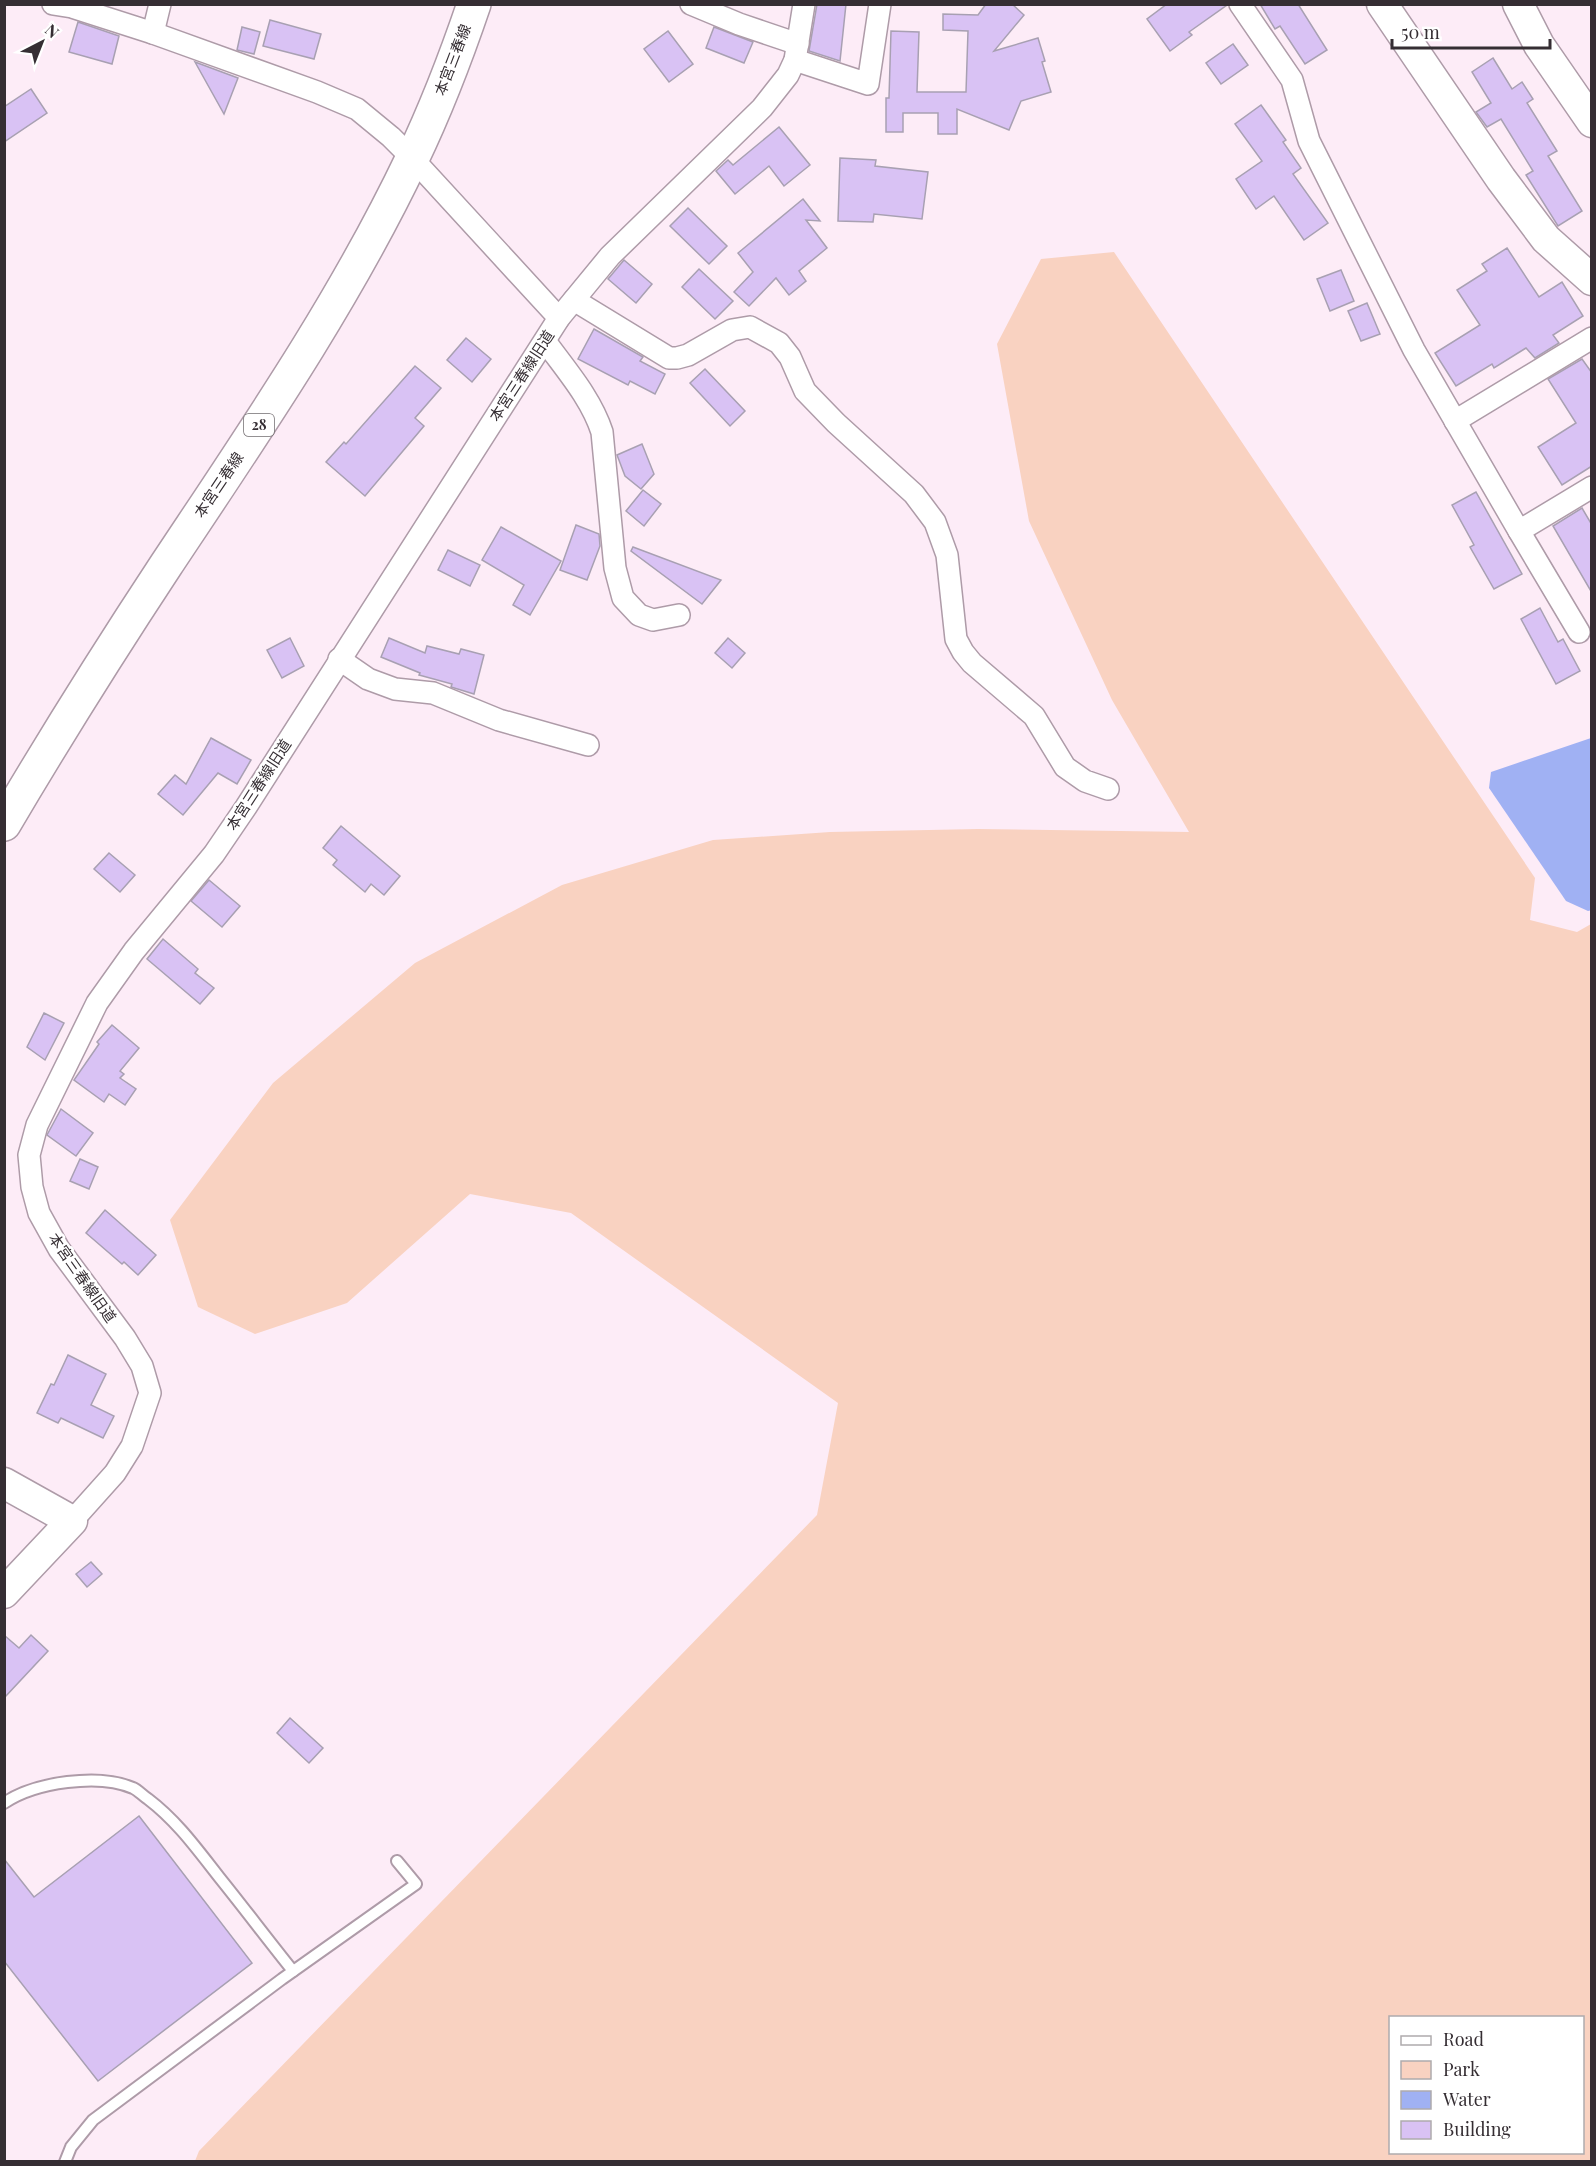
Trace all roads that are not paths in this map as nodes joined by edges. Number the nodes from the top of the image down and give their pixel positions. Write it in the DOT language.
graph roads {
  1 [pos="53,4"];
  2 [pos="160,4"];
  3 [pos="474,4"];
  4 [pos="691,4"];
  5 [pos="804,4"];
  6 [pos="879,4"];
  7 [pos="1240,4"];
  8 [pos="1382,4"];
  9 [pos="1518,4"];
  10 [pos="153,33"];
  11 [pos="797,52"];
  12 [pos="1592,122"];
  13 [pos="412,159"];
  14 [pos="1592,280"];
  15 [pos="574,300"];
  16 [pos="560,318"];
  17 [pos="1592,338"];
  18 [pos="545,341"];
  19 [pos="1455,421"];
  20 [pos="1592,487"];
  21 [pos="1519,531"];
  22 [pos="679,615"];
  23 [pos="1579,632"];
  24 [pos="339,659"];
  25 [pos="588,745"];
  26 [pos="1108,789"];
  27 [pos="4,824"];
  28 [pos="4,1483"];
  29 [pos="72,1521"];
  30 [pos="4,1593"];
  31 [pos="4,1803"];
  32 [pos="397,1861"];
  33 [pos="293,1971"];
  34 [pos="65,2162"];
  1 -- 10 [label="street"];
  2 -- 10 [label="street"];
  3 -- 13 [label="main road, 本宮三春線 / 28"];
  4 -- 11 [label="street"];
  5 -- 11 [label="street, 本宮三春線旧道"];
  6 -- 11 [label="street"];
  7 -- 19 [label="street"];
  8 -- 14 [label="street"];
  9 -- 12 [label="street"];
  10 -- 13 [label="street"];
  11 -- 15 [label="street, 本宮三春線旧道"];
  13 -- 16 [label="street"];
  13 -- 27 [label="main road, 本宮三春線 / 28"];
  15 -- 16 [label="street, 本宮三春線旧道"];
  15 -- 26 [label="street"];
  16 -- 18 [label="street, 本宮三春線旧道"];
  17 -- 19 [label="street"];
  18 -- 22 [label="street"];
  18 -- 24 [label="street, 本宮三春線旧道"];
  19 -- 21 [label="street"];
  20 -- 21 [label="street"];
  21 -- 23 [label="street"];
  24 -- 25 [label="street"];
  24 -- 29 [label="street, 本宮三春線旧道"];
  28 -- 29 [label="street"];
  29 -- 30 [label="street, 本宮三春線旧道"];
  31 -- 33 [label="lane"];
  32 -- 33 [label="lane"];
  33 -- 34 [label="lane"];
}
